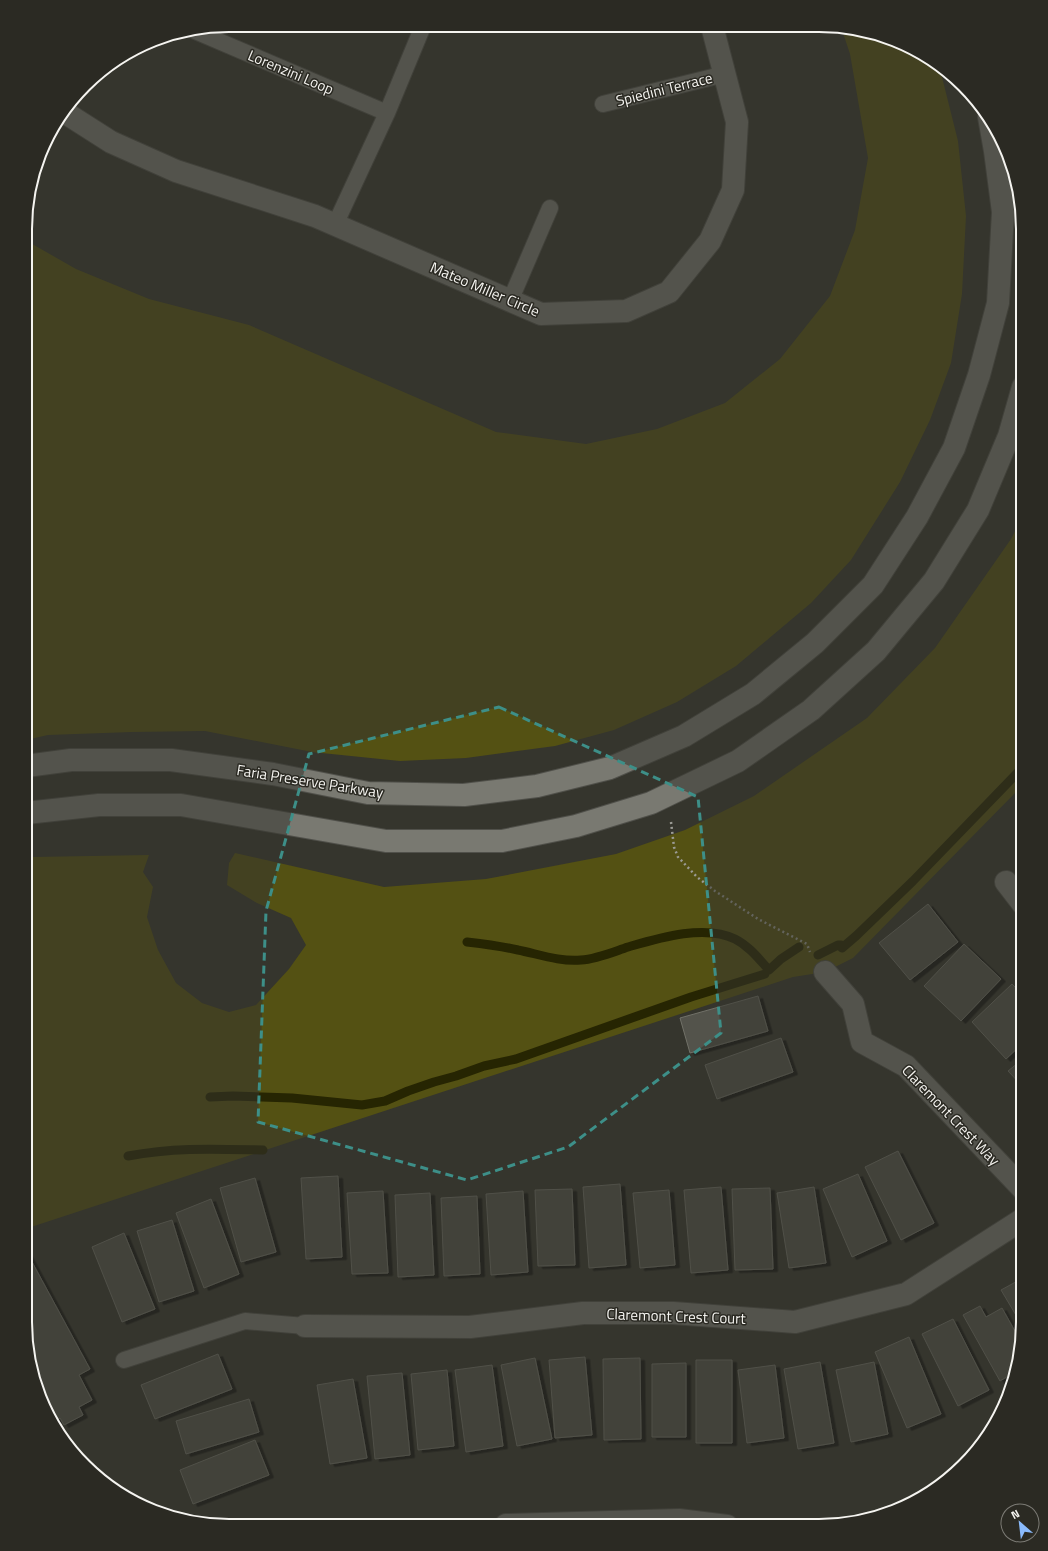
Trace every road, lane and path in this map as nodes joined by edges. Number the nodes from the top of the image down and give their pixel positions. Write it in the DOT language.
graph roads {
  1 [pos="421,32"];
  2 [pos="714,32"];
  3 [pos="202,34"];
  4 [pos="725,74"];
  5 [pos="603,104"];
  6 [pos="387,113"];
  7 [pos="68,115"];
  8 [pos="992,134"];
  9 [pos="550,208"];
  10 [pos="335,225"];
  11 [pos="510,301"];
  12 [pos="1016,412"];
  13 [pos="32,765"];
  14 [pos="32,812"];
  15 [pos="671,821"];
  16 [pos="1006,882"];
  17 [pos="1016,895"];
  18 [pos="825,972"];
  19 [pos="1016,1182"];
  20 [pos="1016,1223"];
  21 [pos="305,1326"];
  22 [pos="124,1360"];
  1 -- 6 [label="lane"];
  2 -- 4 [label="street, Mateo Miller Circle"];
  3 -- 6 [label="lane, Lorenzini Loop"];
  4 -- 5 [label="lane, Spiedini Terrace"];
  4 -- 11 [label="street, Mateo Miller Circle"];
  6 -- 10 [label="lane"];
  7 -- 10 [label="street, Mateo Miller Circle"];
  8 -- 13 [label="street, Faria Preserve Parkway"];
  9 -- 11 [label="lane"];
  10 -- 11 [label="street, Mateo Miller Circle"];
  12 -- 14 [label="street"];
  15 -- 18 [label="path"];
  16 -- 17 [label="street"];
  18 -- 19 [label="street, Claremont Crest Way"];
  20 -- 21 [label="street, Claremont Crest Court"];
  21 -- 22 [label="lane"];
}
